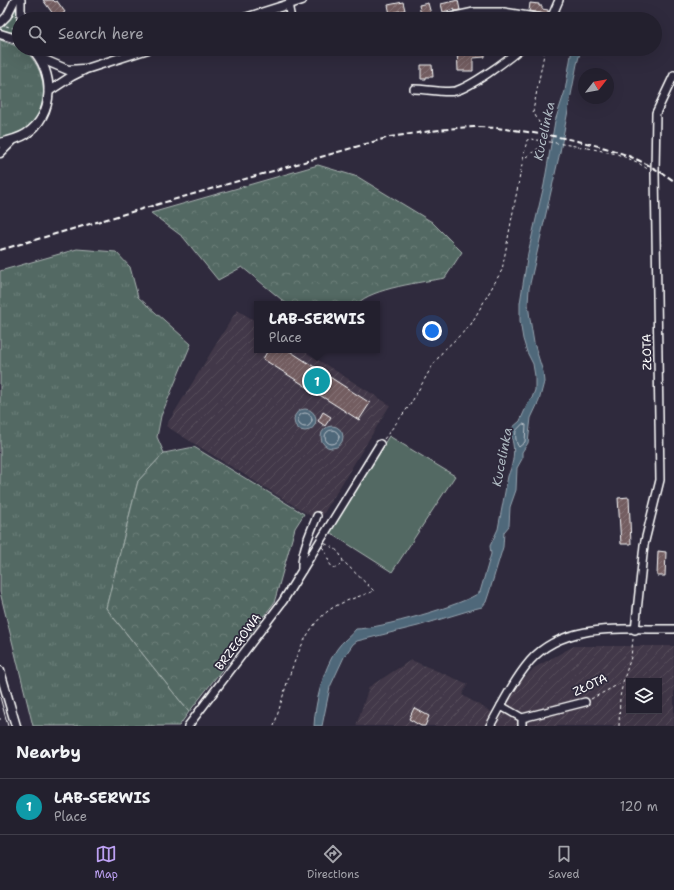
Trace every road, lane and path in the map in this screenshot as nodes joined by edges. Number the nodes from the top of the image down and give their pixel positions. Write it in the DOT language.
graph roads {
  1 [pos="15,0"];
  2 [pos="21,0"];
  3 [pos="302,0"];
  4 [pos="559,0"];
  5 [pos="288,4"];
  6 [pos="21,12"];
  7 [pos="263,12"];
  8 [pos="290,12"];
  9 [pos="474,12"];
  10 [pos="504,12"];
  11 [pos="554,12"];
  12 [pos="1,24"];
  13 [pos="12,28"];
  14 [pos="0,34"];
  15 [pos="12,38"];
  16 [pos="125,56"];
  17 [pos="511,56"];
  18 [pos="544,56"];
  19 [pos="40,58"];
  20 [pos="86,68"];
  21 [pos="674,75"];
  22 [pos="414,88"];
  23 [pos="49,91"];
  24 [pos="13,140"];
  25 [pos="0,143"];
  26 [pos="0,153"];
  27 [pos="523,159"];
  28 [pos="655,172"];
  29 [pos="380,444"];
  30 [pos="316,516"];
  31 [pos="319,542"];
  32 [pos="343,561"];
  33 [pos="302,570"];
  34 [pos="674,629"];
  35 [pos="635,630"];
  36 [pos="633,639"];
  37 [pos="0,671"];
  38 [pos="623,682"];
  39 [pos="585,702"];
  40 [pos="501,706"];
  41 [pos="522,718"];
  42 [pos="16,726"];
  43 [pos="188,726"];
  44 [pos="274,726"];
  45 [pos="490,726"];
  46 [pos="522,726"];
  47 [pos="620,726"];
  1 -- 12 [label="street"];
  2 -- 6 [label="street"];
  3 -- 5 [label="street"];
  4 -- 11 [label="street"];
  5 -- 7 [label="street"];
  5 -- 8 [label="street"];
  9 -- 10 [label="street"];
  12 -- 13 [label="path"];
  14 -- 15 [label="street"];
  16 -- 20 [label="street"];
  17 -- 22 [label="street"];
  18 -- 27 [label="path"];
  19 -- 20 [label="street"];
  19 -- 23 [label="street"];
  20 -- 23 [label="street"];
  21 -- 28 [label="street, ZŁOTA"];
  23 -- 24 [label="street"];
  24 -- 25 [label="street"];
  24 -- 26 [label="street"];
  27 -- 28 [label="path, bridge"];
  27 -- 29 [label="path"];
  28 -- 35 [label="street, ZŁOTA"];
  29 -- 31 [label="street, BRZEGOWA"];
  30 -- 33 [label="street, BRZEGOWA"];
  31 -- 32 [label="path"];
  31 -- 32 [label="path"];
  31 -- 33 [label="street, BRZEGOWA"];
  32 -- 44 [label="path"];
  33 -- 43 [label="street, BRZEGOWA"];
  34 -- 35 [label="street"];
  35 -- 40 [label="street"];
  36 -- 38 [label="path, ZŁOTA"];
  37 -- 42 [label="street"];
  38 -- 39 [label="path, ZŁOTA"];
  38 -- 47 [label="path"];
  39 -- 41 [label="street, ZŁOTA"];
  40 -- 41 [label="street"];
  40 -- 45 [label="street"];
  41 -- 46 [label="street"];
}
